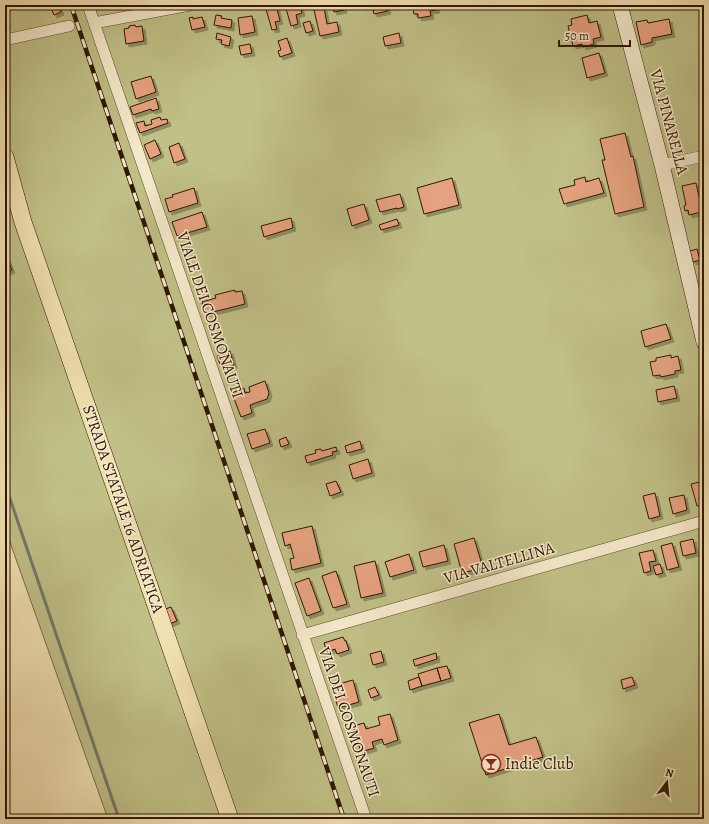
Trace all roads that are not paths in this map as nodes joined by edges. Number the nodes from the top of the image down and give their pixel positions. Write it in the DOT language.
graph roads {
  1 [pos="88,5"];
  2 [pos="190,5"];
  3 [pos="620,5"];
  4 [pos="94,23"];
  5 [pos="69,26"];
  6 [pos="5,40"];
  7 [pos="704,156"];
  8 [pos="5,157"];
  9 [pos="662,165"];
  10 [pos="5,173"];
  11 [pos="16,198"];
  12 [pos="704,342"];
  13 [pos="704,521"];
  14 [pos="302,635"];
  15 [pos="230,819"];
  16 [pos="366,819"];
  1 -- 4 [label="street, VIALE DEI COSMONAUTI"];
  2 -- 4 [label="street"];
  3 -- 9 [label="street, VIA PINARELLA"];
  4 -- 14 [label="street, VIALE DEI COSMONAUTI"];
  5 -- 6 [label="street"];
  7 -- 9 [label="street"];
  8 -- 11 [label="main road, STRADA STATALE 16 ADRIATICA"];
  9 -- 12 [label="street, VIA PINARELLA"];
  10 -- 11 [label="main road, STRADA STATALE 16 ADRIATICA"];
  11 -- 15 [label="main road, STRADA STATALE 16 ADRIATICA"];
  13 -- 14 [label="street, VIA VALTELLINA"];
  14 -- 16 [label="street, VIA DEI COSMONAUTI"];
}
